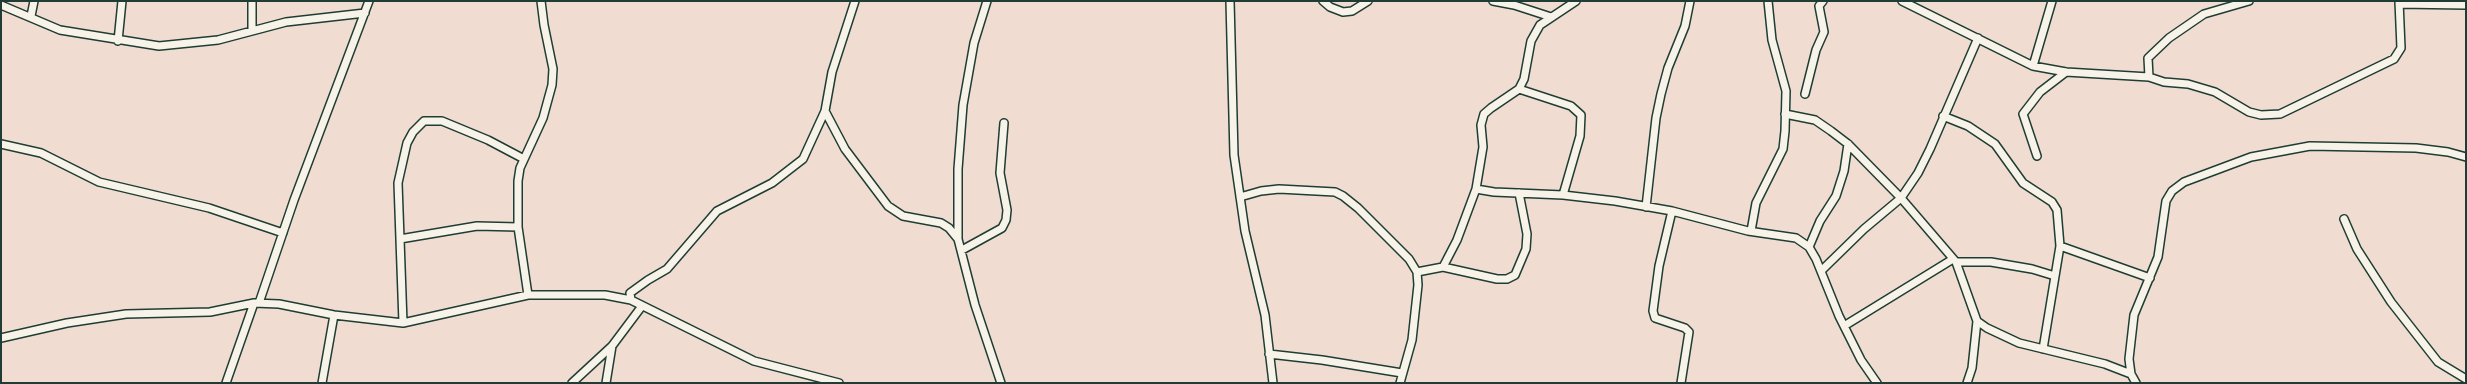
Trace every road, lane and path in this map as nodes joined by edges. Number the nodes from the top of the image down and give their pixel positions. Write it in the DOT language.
graph roads {
  1 [pos="34,1"];
  2 [pos="122,1"];
  3 [pos="252,1"];
  4 [pos="369,1"];
  5 [pos="541,1"];
  6 [pos="855,1"];
  7 [pos="987,1"];
  8 [pos="1230,1"];
  9 [pos="1323,1"];
  10 [pos="1368,1"];
  11 [pos="1493,1"];
  12 [pos="1576,1"];
  13 [pos="1690,1"];
  14 [pos="1768,1"];
  15 [pos="1823,1"];
  16 [pos="1902,1"];
  17 [pos="2052,1"];
  18 [pos="2249,1"];
  19 [pos="2399,2"];
  20 [pos="1,5"];
  21 [pos="2466,5"];
  22 [pos="365,14"];
  23 [pos="30,16"];
  24 [pos="1551,17"];
  25 [pos="252,29"];
  26 [pos="1978,38"];
  27 [pos="118,41"];
  28 [pos="2033,66"];
  29 [pos="2066,72"];
  30 [pos="2149,77"];
  31 [pos="1519,89"];
  32 [pos="1805,94"];
  33 [pos="825,112"];
  34 [pos="1785,114"];
  35 [pos="1943,116"];
  36 [pos="1004,123"];
  37 [pos="1,144"];
  38 [pos="1848,144"];
  39 [pos="2037,156"];
  40 [pos="2466,157"];
  41 [pos="524,159"];
  42 [pos="1476,189"];
  43 [pos="1519,193"];
  44 [pos="1563,195"];
  45 [pos="1240,197"];
  46 [pos="1901,198"];
  47 [pos="1646,207"];
  48 [pos="1672,211"];
  49 [pos="2344,219"];
  50 [pos="518,228"];
  51 [pos="1751,231"];
  52 [pos="284,233"];
  53 [pos="400,239"];
  54 [pos="958,239"];
  55 [pos="2060,246"];
  56 [pos="1808,247"];
  57 [pos="962,250"];
  58 [pos="1954,261"];
  59 [pos="1443,267"];
  60 [pos="1821,271"];
  61 [pos="1417,272"];
  62 [pos="2055,276"];
  63 [pos="2150,278"];
  64 [pos="528,295"];
  65 [pos="631,300"];
  66 [pos="257,303"];
  67 [pos="642,306"];
  68 [pos="334,315"];
  69 [pos="1977,321"];
  70 [pos="403,323"];
  71 [pos="1844,326"];
  72 [pos="1,338"];
  73 [pos="612,346"];
  74 [pos="2043,349"];
  75 [pos="1269,354"];
  76 [pos="1402,374"];
  77 [pos="2131,374"];
  78 [pos="2466,379"];
  79 [pos="818,381"];
  80 [pos="226,383"];
  81 [pos="322,383"];
  82 [pos="572,383"];
  83 [pos="606,383"];
  84 [pos="839,383"];
  85 [pos="1001,383"];
  86 [pos="1272,383"];
  87 [pos="1400,383"];
  88 [pos="1681,383"];
  89 [pos="1877,383"];
  90 [pos="1967,383"];
  91 [pos="2136,383"];
  1 -- 23 [label="street"];
  2 -- 27 [label="street"];
  3 -- 25 [label="street"];
  4 -- 22 [label="street"];
  5 -- 41 [label="street"];
  6 -- 33 [label="street"];
  7 -- 54 [label="street"];
  8 -- 45 [label="street"];
  9 -- 10 [label="street"];
  11 -- 24 [label="street"];
  12 -- 24 [label="street"];
  13 -- 47 [label="street"];
  14 -- 34 [label="street"];
  15 -- 32 [label="street"];
  16 -- 26 [label="street"];
  17 -- 28 [label="street"];
  18 -- 30 [label="street"];
  19 -- 21 [label="street"];
  19 -- 30 [label="street"];
  20 -- 23 [label="street"];
  22 -- 25 [label="street"];
  22 -- 52 [label="street"];
  23 -- 27 [label="street"];
  24 -- 31 [label="street"];
  25 -- 27 [label="street"];
  26 -- 28 [label="street"];
  26 -- 35 [label="street"];
  28 -- 29 [label="street"];
  29 -- 30 [label="street"];
  29 -- 39 [label="street"];
  31 -- 42 [label="street"];
  31 -- 44 [label="street"];
  33 -- 54 [label="street"];
  33 -- 65 [label="street"];
  34 -- 38 [label="street"];
  34 -- 51 [label="street"];
  35 -- 46 [label="street"];
  35 -- 55 [label="street"];
  36 -- 57 [label="street"];
  37 -- 52 [label="street"];
  38 -- 46 [label="street"];
  38 -- 56 [label="street"];
  40 -- 63 [label="street"];
  41 -- 50 [label="street"];
  41 -- 53 [label="street"];
  42 -- 43 [label="street"];
  42 -- 59 [label="street"];
  43 -- 44 [label="street"];
  43 -- 59 [label="street"];
  44 -- 47 [label="street"];
  45 -- 61 [label="street"];
  45 -- 75 [label="street"];
  46 -- 58 [label="street"];
  46 -- 60 [label="street"];
  47 -- 48 [label="street"];
  48 -- 51 [label="street"];
  48 -- 88 [label="street"];
  49 -- 78 [label="street"];
  50 -- 53 [label="street"];
  50 -- 64 [label="street"];
  51 -- 56 [label="street"];
  52 -- 66 [label="street"];
  53 -- 70 [label="street"];
  54 -- 57 [label="street"];
  55 -- 62 [label="street"];
  55 -- 63 [label="street"];
  56 -- 60 [label="street"];
  57 -- 85 [label="street"];
  58 -- 62 [label="street"];
  58 -- 69 [label="street"];
  58 -- 71 [label="street"];
  59 -- 61 [label="street"];
  60 -- 71 [label="street"];
  61 -- 76 [label="street"];
  62 -- 74 [label="street"];
  63 -- 77 [label="street"];
  64 -- 65 [label="street"];
  64 -- 70 [label="street"];
  65 -- 67 [label="street"];
  66 -- 68 [label="street"];
  66 -- 72 [label="street"];
  66 -- 80 [label="street"];
  67 -- 73 [label="street"];
  67 -- 79 [label="street"];
  68 -- 70 [label="street"];
  68 -- 81 [label="street"];
  69 -- 74 [label="street"];
  69 -- 90 [label="street"];
  71 -- 89 [label="street"];
  73 -- 82 [label="street"];
  73 -- 83 [label="street"];
  74 -- 77 [label="street"];
  75 -- 76 [label="street"];
  75 -- 86 [label="street"];
  76 -- 87 [label="street"];
  77 -- 91 [label="street"];
  79 -- 84 [label="street"];
}
